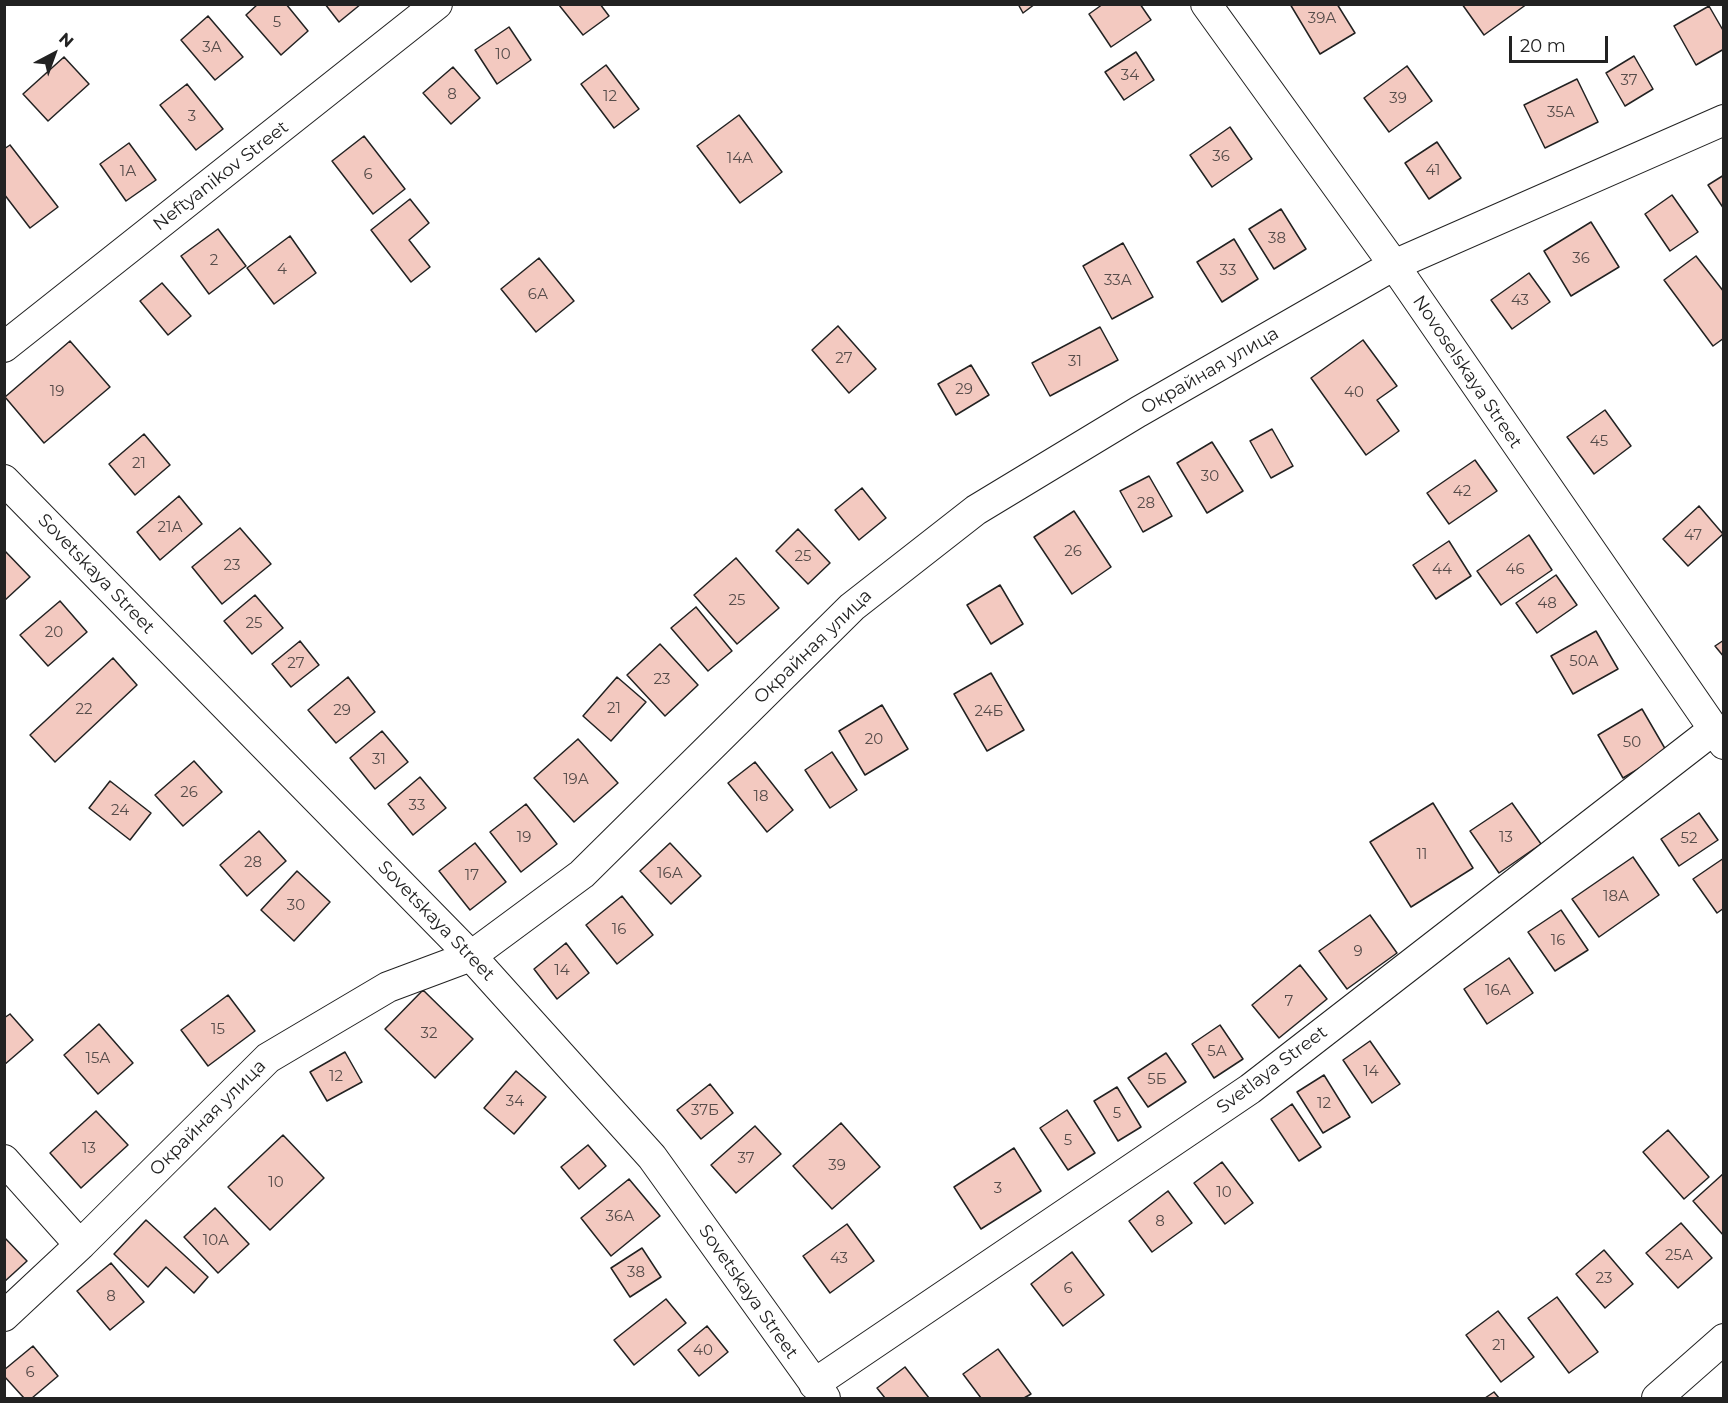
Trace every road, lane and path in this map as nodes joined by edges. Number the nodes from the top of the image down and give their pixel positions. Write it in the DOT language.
graph roads {
  1 [pos="437,4"];
  2 [pos="1206,4"];
  3 [pos="1724,120"];
  4 [pos="1394,265"];
  5 [pos="4,347"];
  6 [pos="4,480"];
  7 [pos="1718,737"];
  8 [pos="471,956"];
  9 [pos="4,1160"];
  10 [pos="80,1245"];
  11 [pos="4,1316"];
  12 [pos="1724,1339"];
  13 [pos="819,1391"];
  14 [pos="1657,1398"];
  1 -- 5 [label="street, Neftyanikov Street"];
  2 -- 4 [label="street, Novoselskaya Street"];
  3 -- 4 [label="street, Окрайная улица"];
  4 -- 7 [label="street, Novoselskaya Street"];
  4 -- 8 [label="street, Окрайная улица"];
  6 -- 8 [label="street, Sovetskaya Street"];
  7 -- 13 [label="street, Svetlaya Street"];
  8 -- 10 [label="street, Окрайная улица"];
  8 -- 13 [label="street, Sovetskaya Street"];
  9 -- 10 [label="street"];
  10 -- 11 [label="street, Окрайная улица"];
  12 -- 14 [label="street"];
}
